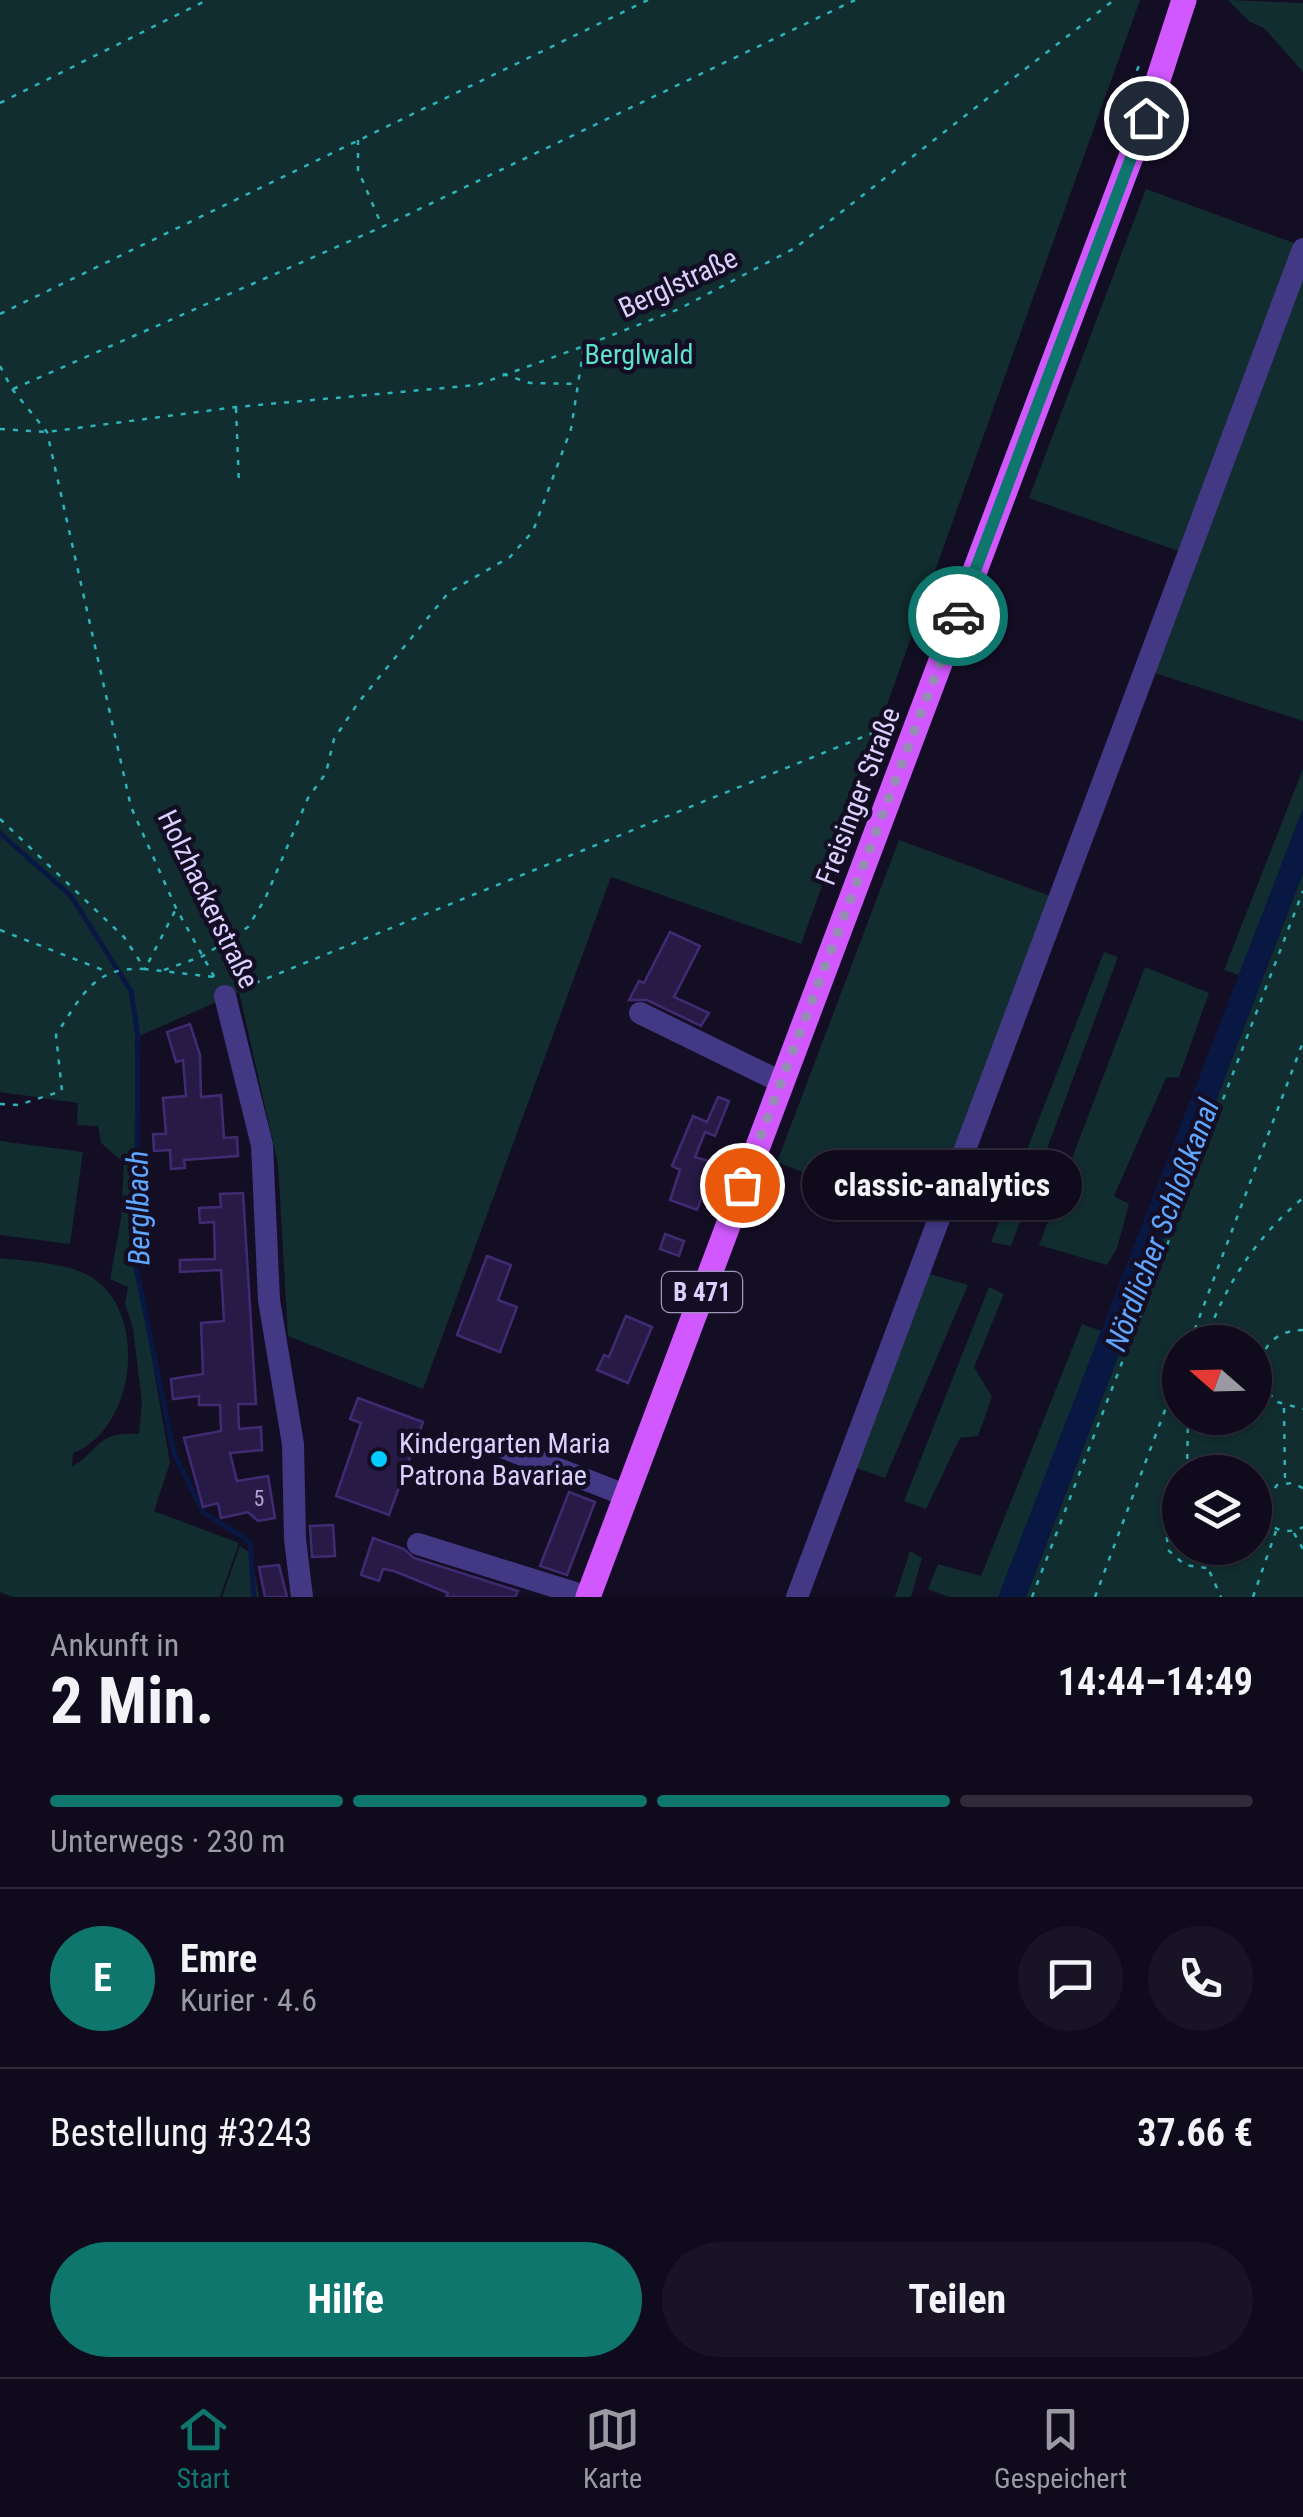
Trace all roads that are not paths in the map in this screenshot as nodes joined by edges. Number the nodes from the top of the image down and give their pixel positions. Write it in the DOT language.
graph roads {
  1 [pos="1184,0"];
  2 [pos="1198,0"];
  3 [pos="1146,118"];
  4 [pos="1303,249"];
  5 [pos="220,986"];
  6 [pos="640,1012"];
  7 [pos="782,1082"];
  8 [pos="502,1448"];
  9 [pos="625,1495"];
  10 [pos="418,1544"];
  11 [pos="302,1597"];
  12 [pos="588,1597"];
  13 [pos="797,1597"];
  1 -- 3 [label="main road, Freisinger Straße / B 471"];
  2 -- 3 [label="main road, Freisinger Straße / B 471"];
  3 -- 7 [label="main road, Freisinger Straße / B 471"];
  4 -- 13 [label="street"];
  5 -- 11 [label="street, Holzhackerstraße"];
  6 -- 7 [label="street"];
  7 -- 9 [label="main road, Freisinger Straße / B 471"];
  8 -- 9 [label="street"];
  9 -- 12 [label="main road, Freisinger Straße / B 471"];
  10 -- 12 [label="street, Freisinger Straße"];
}
